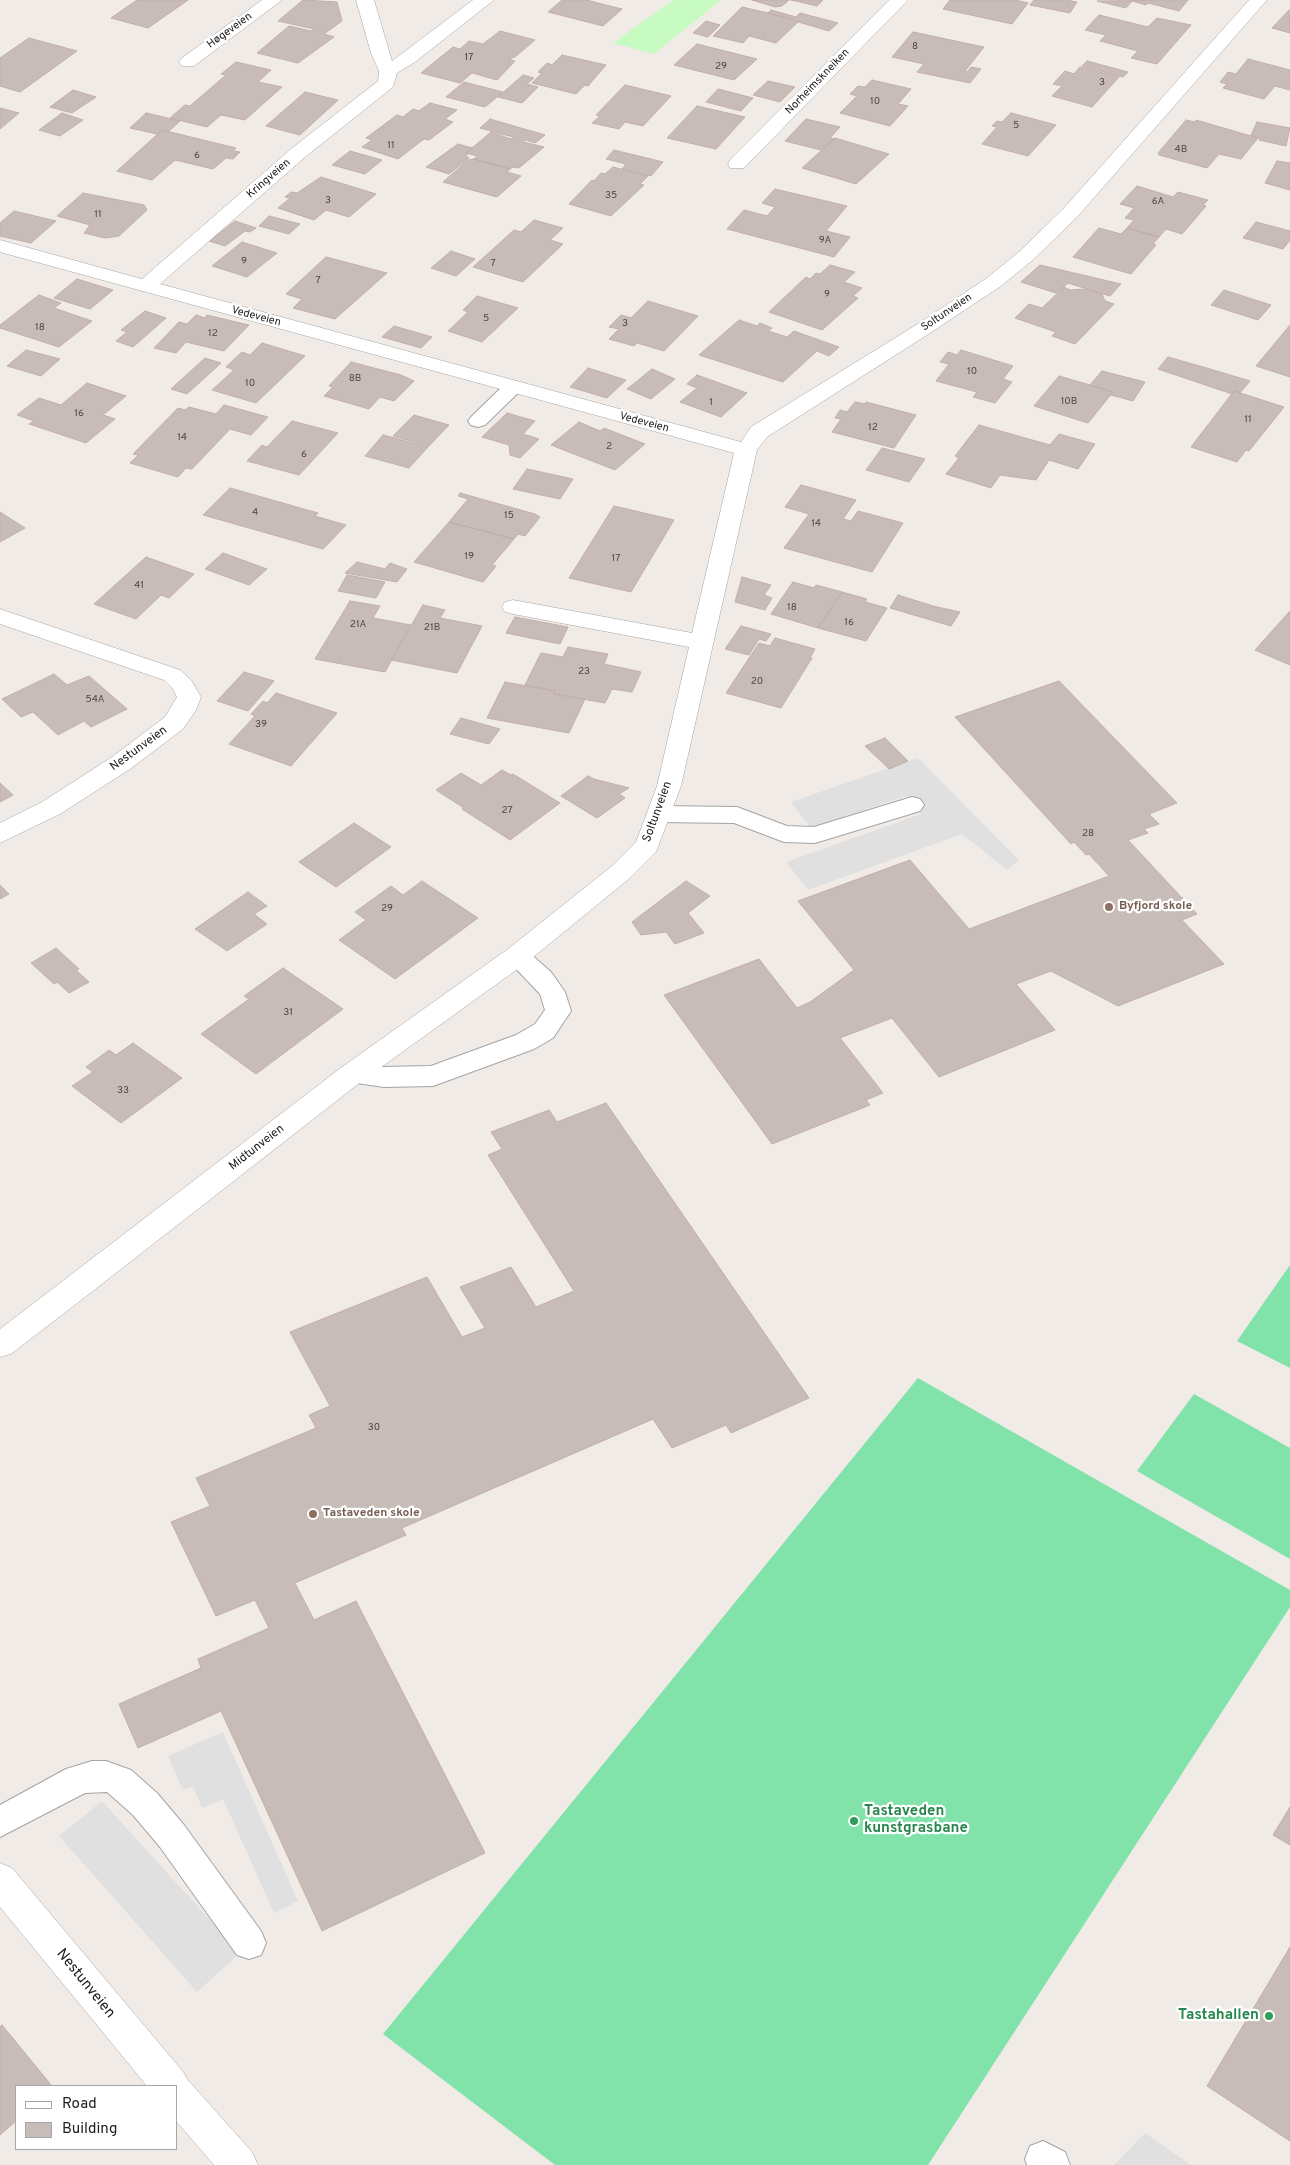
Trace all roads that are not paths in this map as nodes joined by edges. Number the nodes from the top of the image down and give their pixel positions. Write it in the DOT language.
graph roads {
  1 [pos="273,0"];
  2 [pos="366,0"];
  3 [pos="485,0"];
  4 [pos="900,0"];
  5 [pos="1258,0"];
  6 [pos="188,62"];
  7 [pos="388,72"];
  8 [pos="737,164"];
  9 [pos="0,246"];
  10 [pos="145,286"];
  11 [pos="513,387"];
  12 [pos="478,421"];
  13 [pos="746,450"];
  14 [pos="513,607"];
  15 [pos="0,616"];
  16 [pos="701,642"];
  17 [pos="912,805"];
  18 [pos="659,814"];
  19 [pos="0,834"];
  20 [pos="517,956"];
  21 [pos="352,1074"];
  22 [pos="0,1345"];
  23 [pos="0,1822"];
  24 [pos="0,1880"];
  25 [pos="249,1943"];
  26 [pos="169,2085"];
  27 [pos="178,2095"];
  28 [pos="239,2165"];
  1 -- 6 [label="street, Høgeveien"];
  2 -- 7 [label="street"];
  3 -- 7 [label="street, Kringveien"];
  4 -- 8 [label="street, Norheimskneiken"];
  5 -- 13 [label="street, Soltunveien"];
  7 -- 10 [label="street, Kringveien"];
  9 -- 10 [label="street, Vedeveien"];
  10 -- 11 [label="street, Vedeveien"];
  11 -- 12 [label="lane"];
  11 -- 13 [label="street, Vedeveien"];
  13 -- 16 [label="street, Soltunveien"];
  14 -- 16 [label="street"];
  15 -- 19 [label="street, Nestunveien"];
  16 -- 18 [label="street, Soltunveien"];
  17 -- 18 [label="lane"];
  18 -- 20 [label="street, Soltunveien"];
  20 -- 21 [label="street, Midtunveien"];
  20 -- 21 [label="lane"];
  21 -- 22 [label="street, Midtunveien"];
  23 -- 25 [label="lane"];
  24 -- 26 [label="street, Nestunveien"];
  27 -- 28 [label="street"];
}
